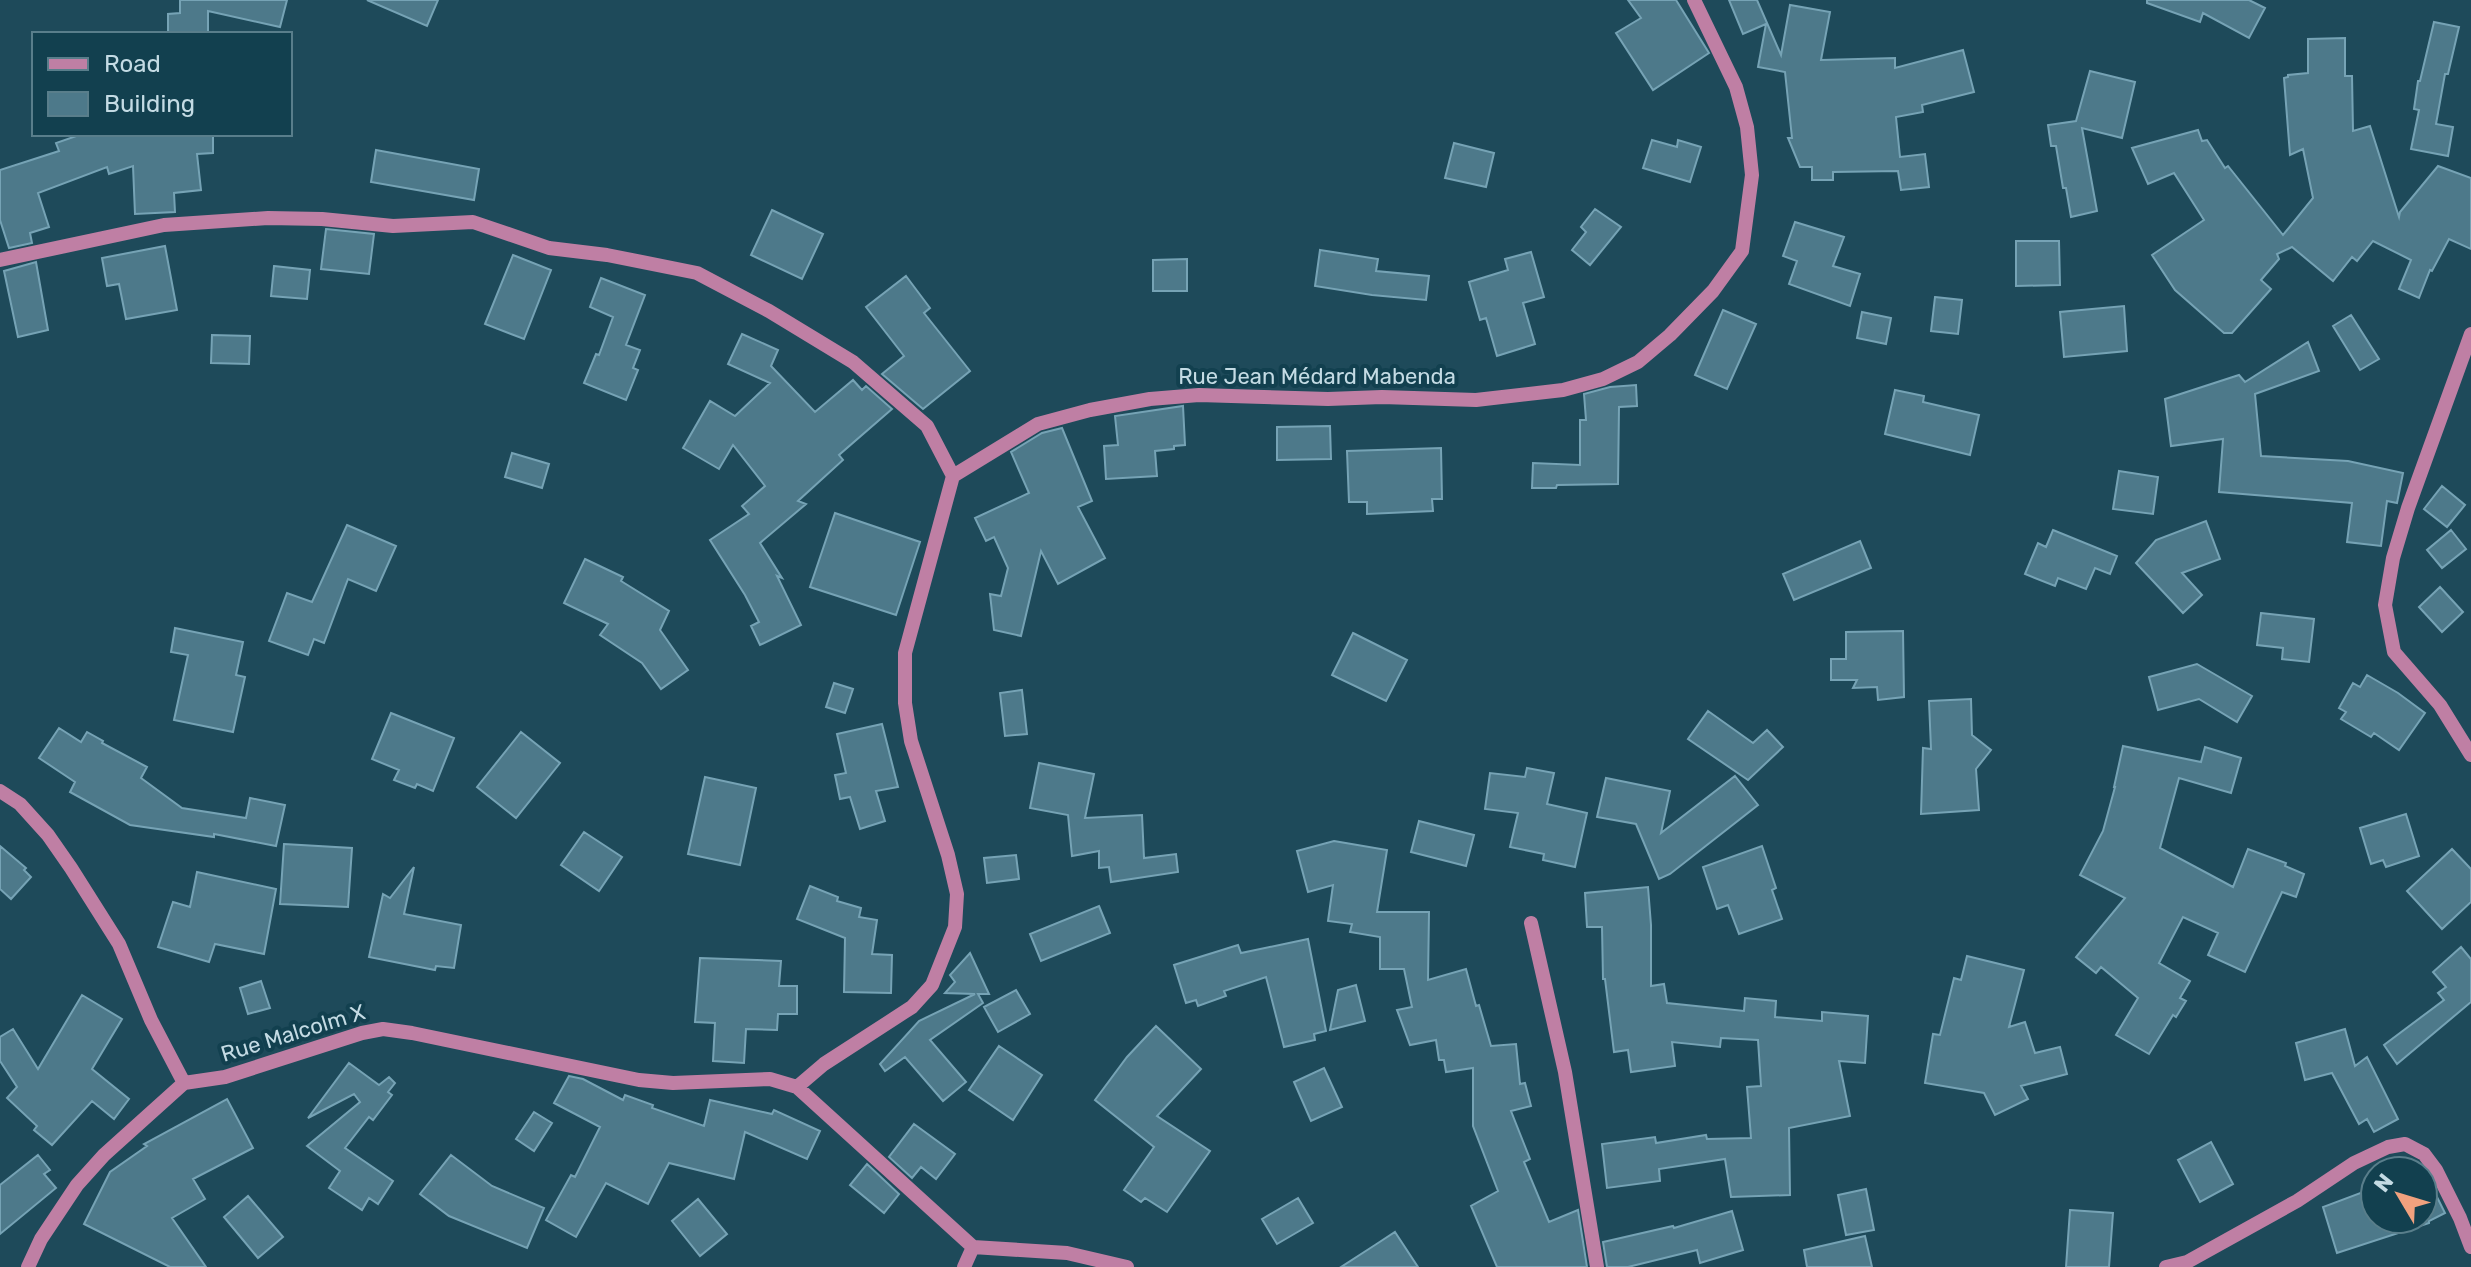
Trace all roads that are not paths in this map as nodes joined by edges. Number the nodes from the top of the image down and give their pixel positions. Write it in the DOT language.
graph roads {
  1 [pos="1694,0"];
  2 [pos="0,260"];
  3 [pos="2471,334"];
  4 [pos="953,476"];
  5 [pos="2471,755"];
  6 [pos="0,791"];
  7 [pos="1531,923"];
  8 [pos="184,1083"];
  9 [pos="797,1087"];
  10 [pos="973,1247"];
  11 [pos="2471,1247"];
  12 [pos="28,1267"];
  13 [pos="964,1267"];
  14 [pos="1127,1267"];
  15 [pos="1597,1267"];
  16 [pos="2166,1267"];
  1 -- 4 [label="street, Rue Jean Médard Mabenda"];
  2 -- 4 [label="street"];
  3 -- 5 [label="street"];
  4 -- 9 [label="street"];
  6 -- 8 [label="street"];
  7 -- 15 [label="street"];
  8 -- 9 [label="street, Rue Malcolm X"];
  8 -- 12 [label="street"];
  9 -- 10 [label="street"];
  10 -- 13 [label="street"];
  10 -- 14 [label="street"];
  11 -- 16 [label="street"];
}
